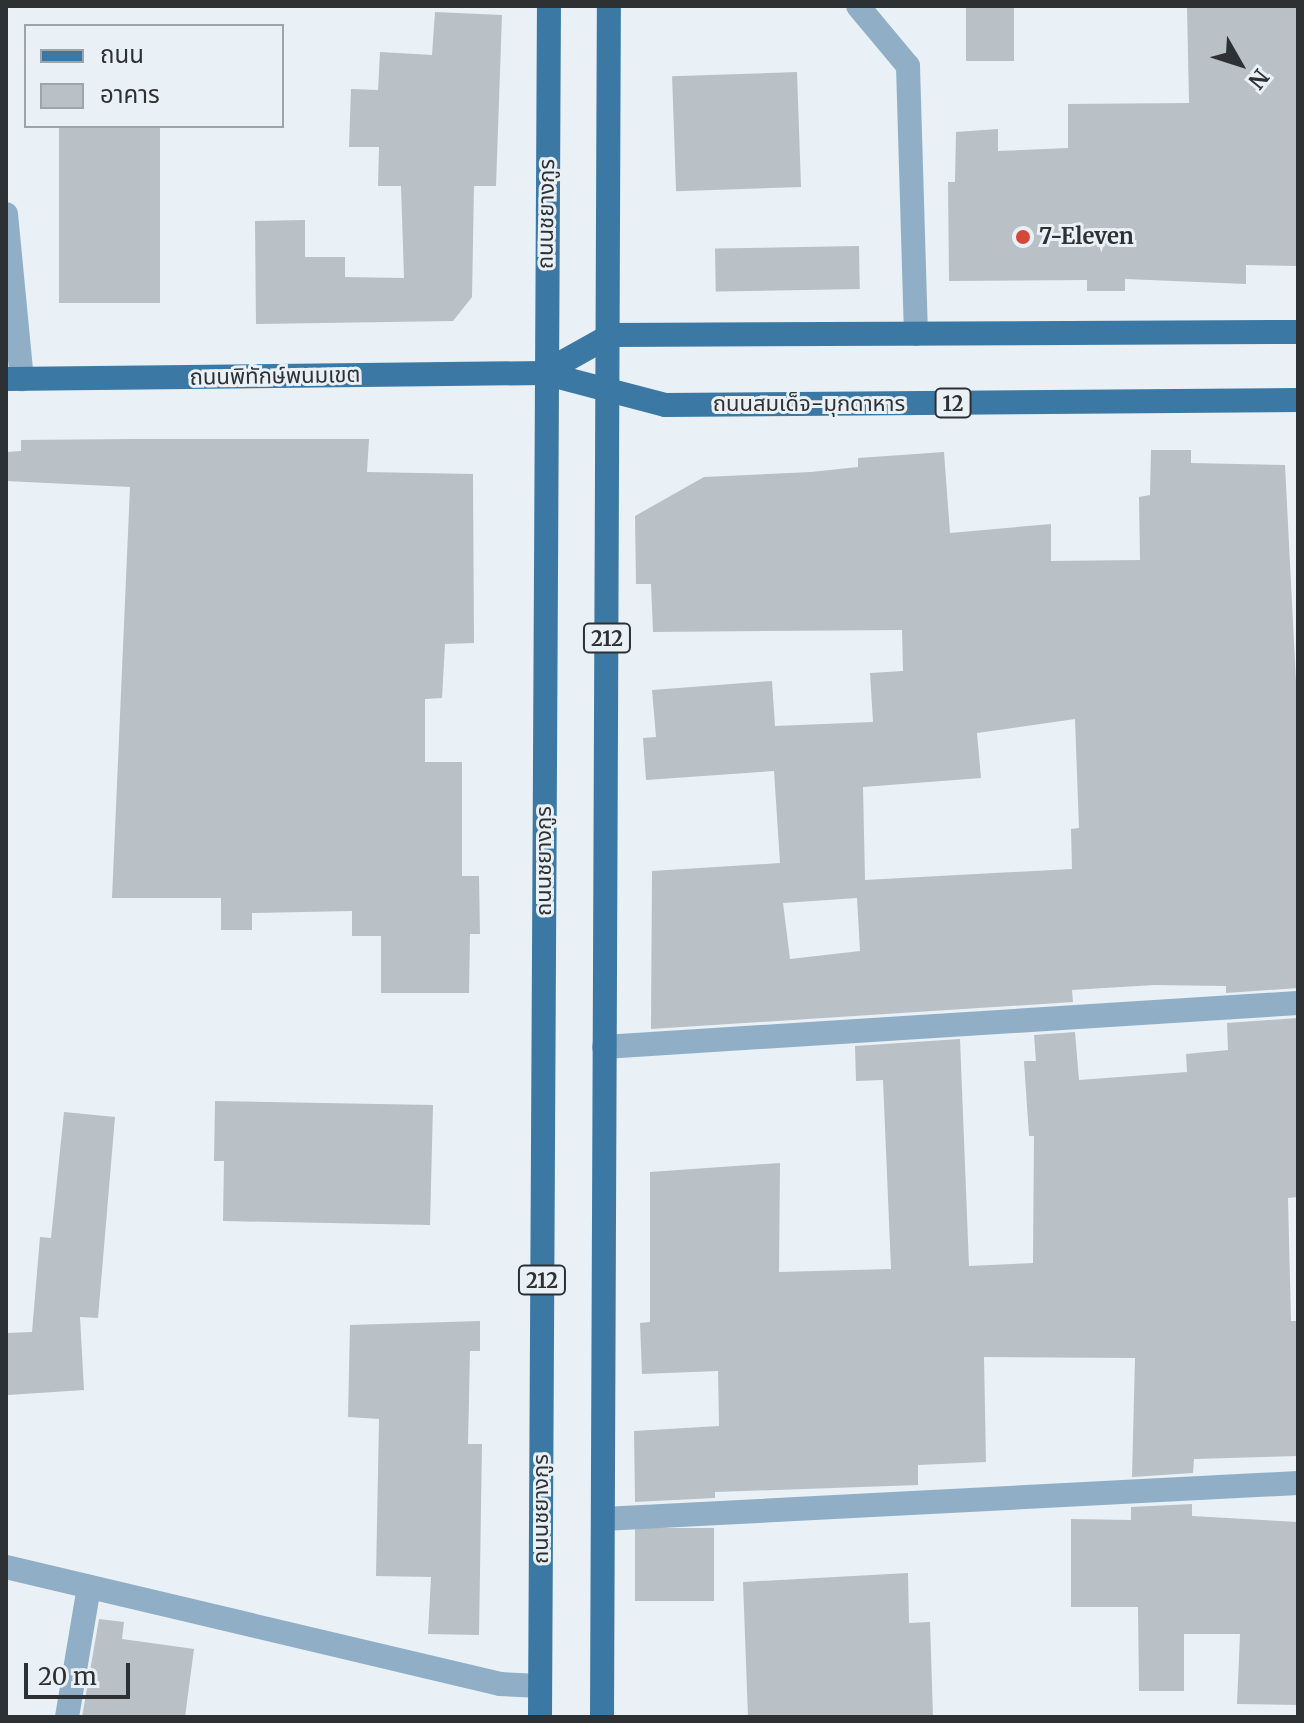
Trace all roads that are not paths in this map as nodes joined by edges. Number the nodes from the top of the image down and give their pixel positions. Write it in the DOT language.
graph roads {
  1 [pos="549,6"];
  2 [pos="609,6"];
  3 [pos="858,6"];
  4 [pos="6,214"];
  5 [pos="1298,332"];
  6 [pos="916,334"];
  7 [pos="611,335"];
  8 [pos="543,373"];
  9 [pos="14,379"];
  10 [pos="609,394"];
  11 [pos="1298,400"];
  12 [pos="1298,1003"];
  13 [pos="604,1047"];
  14 [pos="1298,1483"];
  15 [pos="603,1519"];
  16 [pos="6,1567"];
  17 [pos="89,1587"];
  18 [pos="540,1686"];
  19 [pos="67,1717"];
  20 [pos="540,1717"];
  21 [pos="602,1717"];
  1 -- 8 [label="main road, ถนนชยางกูร / 212"];
  2 -- 7 [label="main road, 212"];
  3 -- 6 [label="street"];
  4 -- 9 [label="street"];
  5 -- 6 [label="main road"];
  6 -- 7 [label="main road"];
  7 -- 8 [label="main road"];
  7 -- 10 [label="main road, 212"];
  8 -- 9 [label="main road, ถนนพิทักษ์พนมเขต"];
  8 -- 10 [label="main road, ถนนสมเด็จ-มุกดาหาร"];
  8 -- 18 [label="main road, ถนนชยางกูร / 212"];
  10 -- 11 [label="main road, ถนนสมเด็จ-มุกดาหาร / 12"];
  10 -- 13 [label="main road, 212"];
  12 -- 13 [label="street"];
  13 -- 15 [label="main road, 212"];
  14 -- 15 [label="street"];
  15 -- 21 [label="main road, 212"];
  16 -- 17 [label="street"];
  17 -- 18 [label="street"];
  17 -- 19 [label="street"];
  18 -- 20 [label="main road, ถนนชยางกูร / 212"];
}
